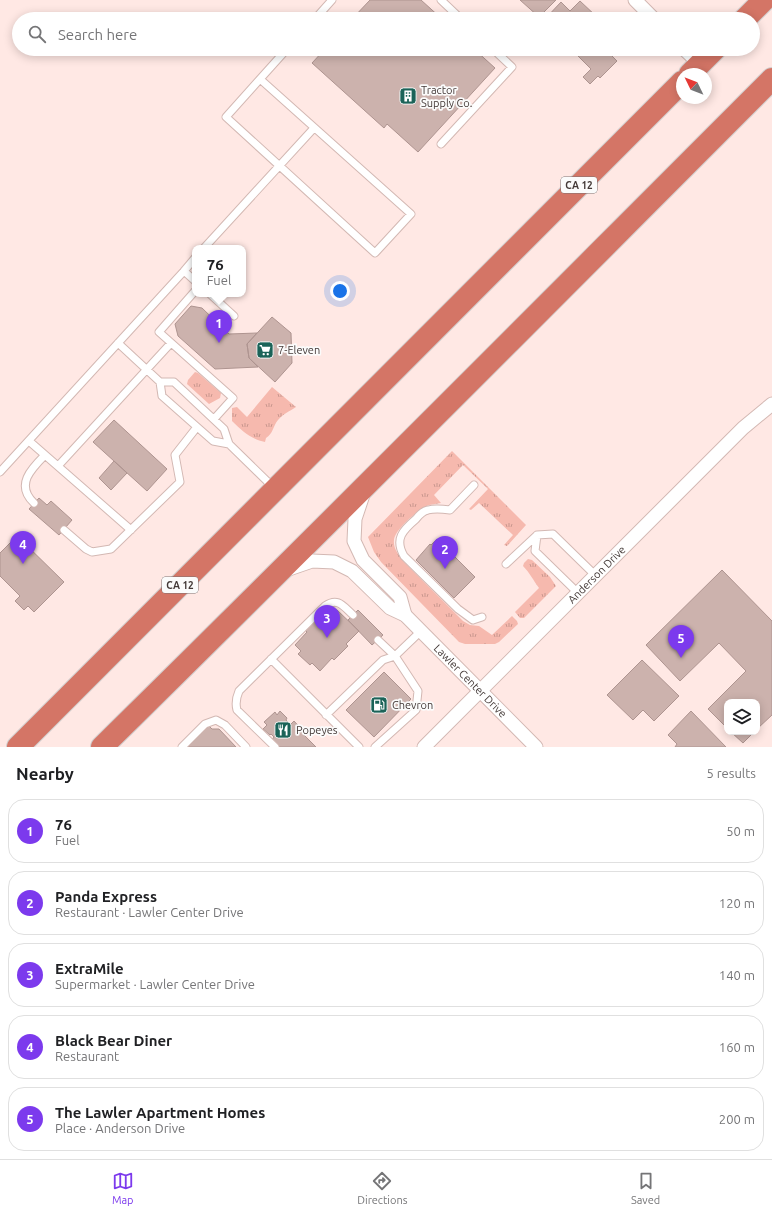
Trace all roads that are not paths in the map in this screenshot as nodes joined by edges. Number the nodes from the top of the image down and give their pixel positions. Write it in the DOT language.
graph roads {
  1 [pos="332,0"];
  2 [pos="441,0"];
  3 [pos="635,0"];
  4 [pos="764,0"];
  5 [pos="321,12"];
  6 [pos="454,12"];
  7 [pos="647,12"];
  8 [pos="752,12"];
  9 [pos="281,56"];
  10 [pos="500,56"];
  11 [pos="688,56"];
  12 [pos="708,56"];
  13 [pos="694,68"];
  14 [pos="696,68"];
  15 [pos="260,79"];
  16 [pos="772,79"];
  17 [pos="676,88"];
  18 [pos="314,128"];
  19 [pos="441,144"];
  20 [pos="280,165"];
  21 [pos="207,245"];
  22 [pos="192,262"];
  23 [pos="184,271"];
  24 [pos="192,278"];
  25 [pos="192,294"];
  26 [pos="213,297"];
  27 [pos="234,316"];
  28 [pos="118,343"];
  29 [pos="171,343"];
  30 [pos="147,370"];
  31 [pos="160,382"];
  32 [pos="772,404"];
  33 [pos="214,419"];
  34 [pos="197,427"];
  35 [pos="29,441"];
  36 [pos="229,444"];
  37 [pos="45,455"];
  38 [pos="58,466"];
  39 [pos="0,472"];
  40 [pos="366,483"];
  41 [pos="474,485"];
  42 [pos="275,489"];
  43 [pos="34,503"];
  44 [pos="64,530"];
  45 [pos="131,530"];
  46 [pos="537,535"];
  47 [pos="506,564"];
  48 [pos="279,573"];
  49 [pos="596,576"];
  50 [pos="578,594"];
  51 [pos="353,614"];
  52 [pos="405,615"];
  53 [pos="482,617"];
  54 [pos="421,631"];
  55 [pos="378,640"];
  56 [pos="395,656"];
  57 [pos="271,659"];
  58 [pos="480,691"];
  59 [pos="326,715"];
  60 [pos="353,741"];
  61 [pos="18,747"];
  62 [pos="102,747"];
  63 [pos="182,747"];
  64 [pos="246,747"];
  65 [pos="274,747"];
  66 [pos="347,747"];
  67 [pos="359,747"];
  68 [pos="375,747"];
  69 [pos="424,747"];
  70 [pos="536,747"];
  1 -- 5 [label="lane"];
  2 -- 6 [label="lane"];
  3 -- 7 [label="street"];
  4 -- 8 [label="highway"];
  9 -- 15 [label="lane"];
  10 -- 19 [label="lane"];
  11 -- 13 [label="street"];
  12 -- 14 [label="highway"];
  15 -- 18 [label="lane"];
  15 -- 20 [label="lane"];
  16 -- 40 [label="highway"];
  17 -- 42 [label="highway, CA 12"];
  18 -- 20 [label="lane"];
  18 -- 20 [label="lane"];
  20 -- 21 [label="lane"];
  22 -- 23 [label="lane"];
  23 -- 24 [label="lane"];
  23 -- 28 [label="lane"];
  25 -- 29 [label="lane"];
  26 -- 27 [label="lane"];
  28 -- 30 [label="lane"];
  28 -- 35 [label="lane"];
  29 -- 30 [label="lane"];
  29 -- 33 [label="lane"];
  30 -- 31 [label="lane"];
  30 -- 38 [label="lane"];
  31 -- 33 [label="lane"];
  31 -- 34 [label="lane"];
  32 -- 49 [label="street, Anderson Drive"];
  33 -- 36 [label="lane"];
  34 -- 36 [label="lane"];
  34 -- 45 [label="lane"];
  35 -- 37 [label="lane"];
  35 -- 39 [label="lane"];
  36 -- 42 [label="lane"];
  37 -- 38 [label="lane"];
  37 -- 43 [label="lane"];
  38 -- 45 [label="lane"];
  40 -- 48 [label="highway"];
  40 -- 52 [label="street, Lawler Center Drive"];
  41 -- 53 [label="lane"];
  42 -- 61 [label="highway, CA 12"];
  44 -- 45 [label="lane"];
  46 -- 47 [label="lane"];
  46 -- 49 [label="lane"];
  46 -- 50 [label="lane"];
  48 -- 52 [label="street, Lawler Center Drive"];
  48 -- 62 [label="highway"];
  49 -- 50 [label="street, Anderson Drive"];
  50 -- 58 [label="street, Anderson Drive"];
  51 -- 57 [label="lane"];
  52 -- 54 [label="street, Lawler Center Drive"];
  54 -- 56 [label="lane"];
  54 -- 58 [label="street, Lawler Center Drive"];
  55 -- 56 [label="lane"];
  56 -- 59 [label="lane"];
  56 -- 68 [label="lane"];
  57 -- 59 [label="lane"];
  57 -- 65 [label="lane"];
  58 -- 69 [label="street, Anderson Drive"];
  58 -- 70 [label="street, Lawler Center Drive"];
  59 -- 60 [label="lane"];
  60 -- 66 [label="lane"];
  60 -- 67 [label="lane"];
  63 -- 64 [label="lane"];
}
